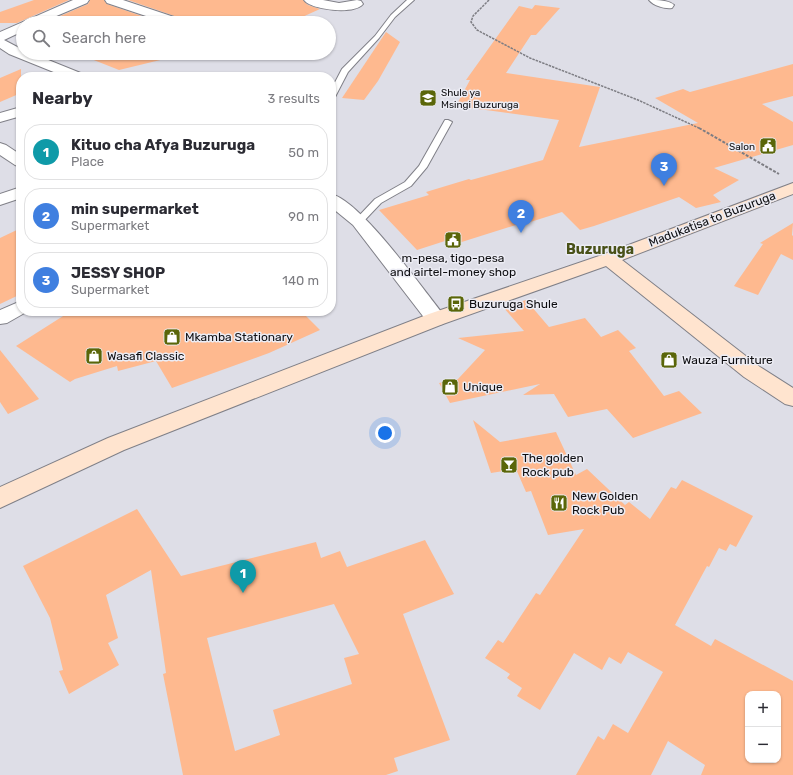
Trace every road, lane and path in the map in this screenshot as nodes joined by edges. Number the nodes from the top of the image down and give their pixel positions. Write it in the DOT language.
graph roads {
  1 [pos="83,0"];
  2 [pos="111,0"];
  3 [pos="310,0"];
  4 [pos="411,0"];
  5 [pos="489,0"];
  6 [pos="655,0"];
  7 [pos="357,4"];
  8 [pos="668,5"];
  9 [pos="45,16"];
  10 [pos="158,16"];
  11 [pos="16,29"];
  12 [pos="0,37"];
  13 [pos="0,44"];
  14 [pos="14,51"];
  15 [pos="0,55"];
  16 [pos="36,60"];
  17 [pos="66,72"];
  18 [pos="336,88"];
  19 [pos="16,113"];
  20 [pos="0,118"];
  21 [pos="448,122"];
  22 [pos="0,148"];
  23 [pos="16,159"];
  24 [pos="780,175"];
  25 [pos="793,188"];
  26 [pos="16,194"];
  27 [pos="0,200"];
  28 [pos="336,203"];
  29 [pos="359,221"];
  30 [pos="609,259"];
  31 [pos="16,310"];
  32 [pos="0,318"];
  33 [pos="436,320"];
  34 [pos="793,398"];
  35 [pos="0,498"];
  1 -- 9 [label="street"];
  2 -- 10 [label="street"];
  3 -- 7 [label="street"];
  4 -- 18 [label="lane"];
  5 -- 24 [label="path"];
  6 -- 8 [label="street"];
  11 -- 12 [label="street"];
  13 -- 14 [label="street"];
  14 -- 15 [label="street"];
  16 -- 17 [label="street"];
  19 -- 20 [label="street"];
  21 -- 29 [label="lane"];
  22 -- 23 [label="street"];
  25 -- 30 [label="main road, Madukatisa to Buzuruga"];
  26 -- 27 [label="street"];
  28 -- 29 [label="street"];
  29 -- 33 [label="street"];
  30 -- 33 [label="main road, Madukatisa to Buzuruga"];
  30 -- 34 [label="main road"];
  31 -- 32 [label="street"];
  33 -- 35 [label="main road, Madukatisa to Buzuruga"];
}
